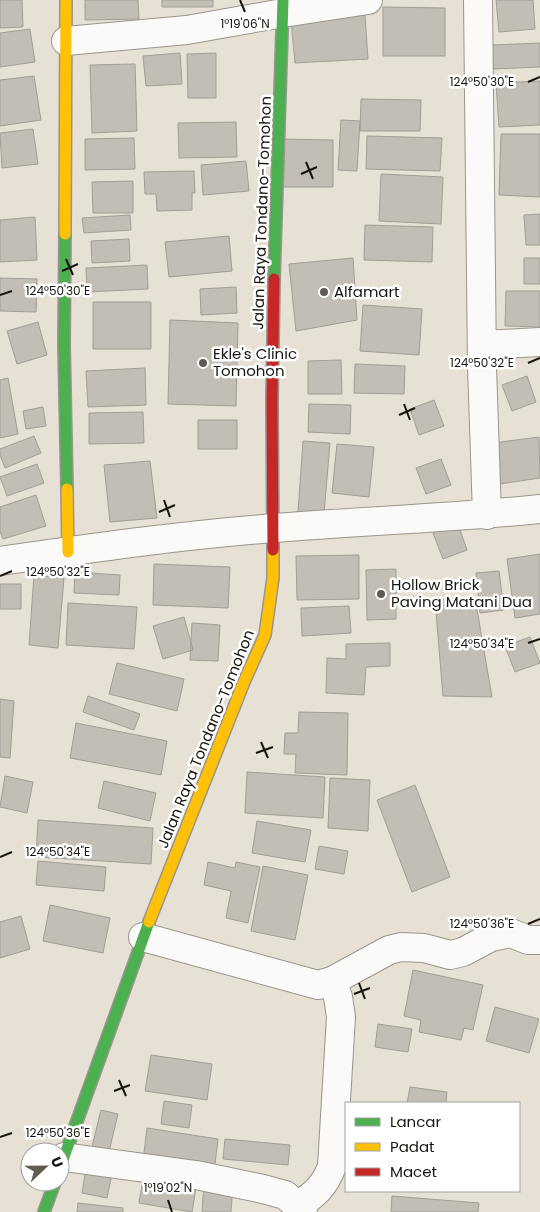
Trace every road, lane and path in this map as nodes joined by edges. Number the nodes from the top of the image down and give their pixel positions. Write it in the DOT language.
graph roads {
  1 [pos="66,0"];
  2 [pos="368,0"];
  3 [pos="478,0"];
  4 [pos="283,6"];
  5 [pos="66,41"];
  6 [pos="540,342"];
  7 [pos="482,345"];
  8 [pos="540,509"];
  9 [pos="487,515"];
  10 [pos="274,528"];
  11 [pos="68,552"];
  12 [pos="0,560"];
  13 [pos="144,937"];
  14 [pos="540,940"];
  15 [pos="332,981"];
  16 [pos="70,1142"];
  17 [pos="70,1164"];
  18 [pos="51,1192"];
  19 [pos="301,1209"];
  20 [pos="44,1212"];
  1 -- 5 [label="main road"];
  2 -- 4 [label="street"];
  3 -- 7 [label="street"];
  4 -- 5 [label="street"];
  4 -- 10 [label="main road, Jalan Raya Tondano-Tomohon"];
  5 -- 11 [label="main road"];
  6 -- 7 [label="street"];
  7 -- 9 [label="street"];
  8 -- 9 [label="street"];
  9 -- 10 [label="street"];
  10 -- 11 [label="street"];
  10 -- 13 [label="main road, Jalan Raya Tondano-Tomohon"];
  11 -- 12 [label="street"];
  13 -- 15 [label="street"];
  13 -- 16 [label="main road, Jalan Raya Tondano-Tomohon"];
  14 -- 15 [label="street"];
  15 -- 19 [label="street"];
  17 -- 19 [label="street"];
  18 -- 20 [label="main road"];
}
